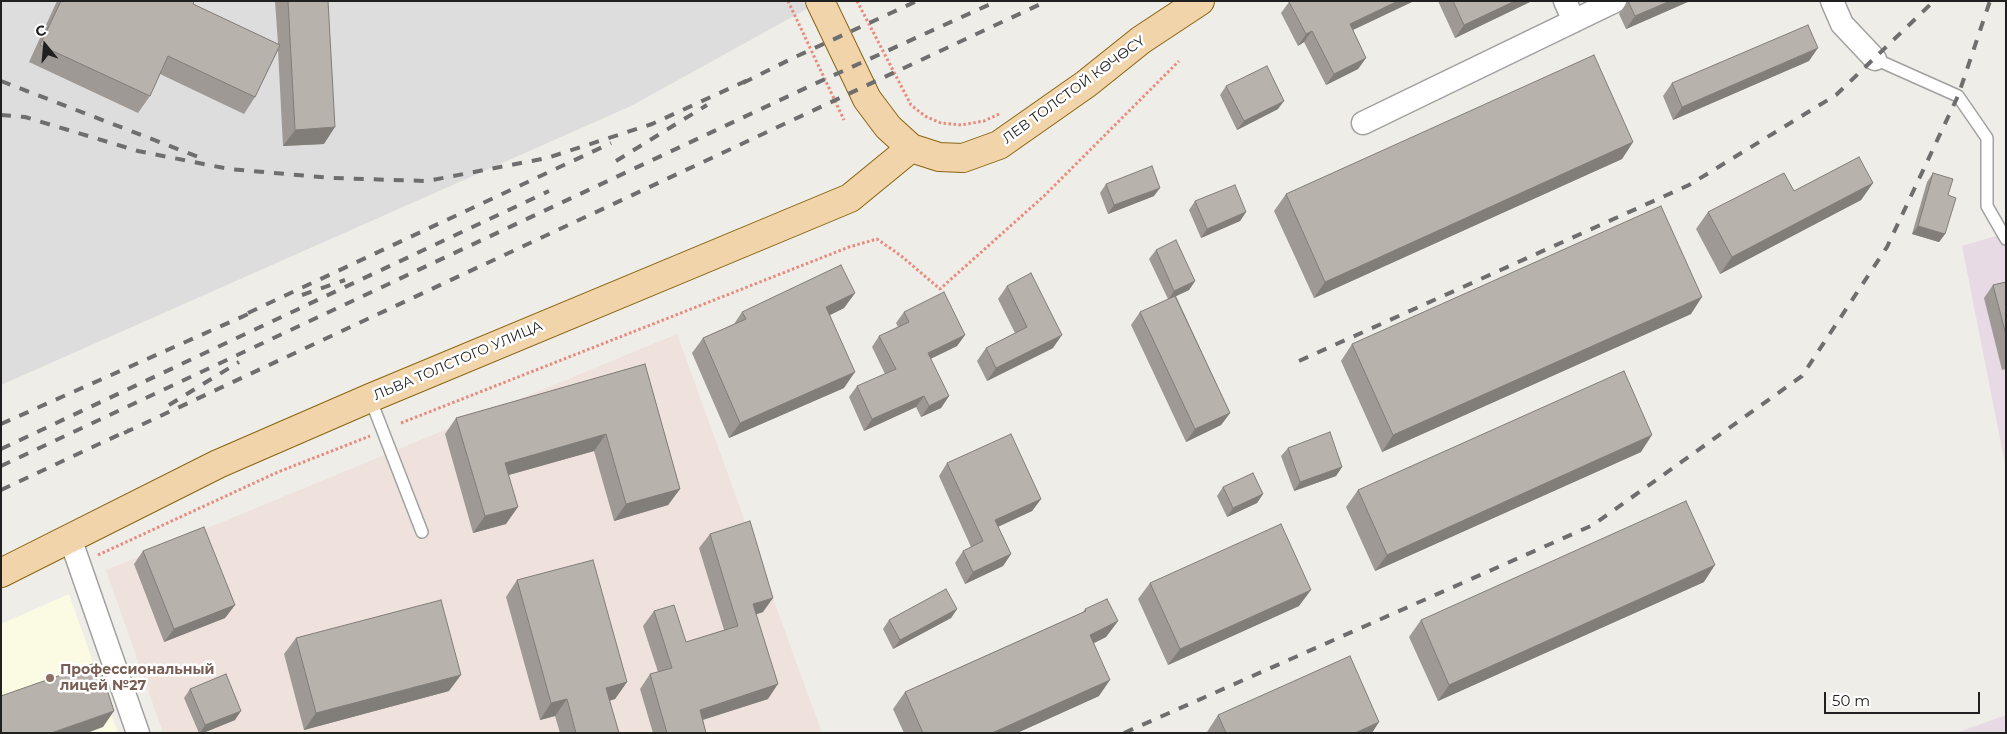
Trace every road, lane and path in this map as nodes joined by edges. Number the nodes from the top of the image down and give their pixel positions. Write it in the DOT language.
graph roads {
  1 [pos="788,1"];
  2 [pos="820,1"];
  3 [pos="857,1"];
  4 [pos="1200,1"];
  5 [pos="1615,1"];
  6 [pos="1832,1"];
  7 [pos="1569,11"];
  8 [pos="1875,59"];
  9 [pos="1178,61"];
  10 [pos="1006,111"];
  11 [pos="844,120"];
  12 [pos="1363,123"];
  13 [pos="911,148"];
  14 [pos="2006,239"];
  15 [pos="370,398"];
  16 [pos="401,423"];
  17 [pos="370,435"];
  18 [pos="422,532"];
  19 [pos="70,538"];
  20 [pos="78,564"];
  21 [pos="1,572"];
  22 [pos="138,733"];
  1 -- 11 [label="path"];
  2 -- 13 [label="main road"];
  3 -- 10 [label="path"];
  4 -- 13 [label="main road, ЛЕВ ТОЛСТОЙ КӨЧӨСҮ"];
  5 -- 7 [label="street"];
  6 -- 8 [label="street"];
  7 -- 12 [label="street"];
  8 -- 14 [label="lane"];
  9 -- 16 [label="path"];
  13 -- 15 [label="main road, ЛЬВА ТОЛСТОГО УЛИЦА"];
  15 -- 18 [label="lane"];
  15 -- 19 [label="main road, ЛЬВА ТОЛСТОГО УЛИЦА"];
  17 -- 20 [label="path"];
  19 -- 20 [label="street"];
  19 -- 21 [label="main road, ЛЬВА ТОЛСТОГО УЛИЦА"];
  20 -- 22 [label="street"];
}
